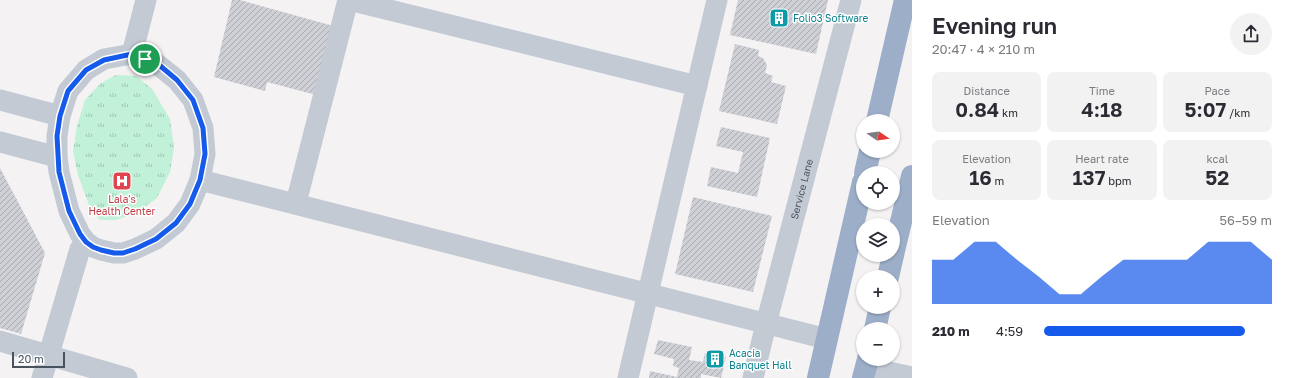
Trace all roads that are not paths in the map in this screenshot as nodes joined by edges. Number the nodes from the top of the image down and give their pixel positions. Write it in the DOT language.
graph roads {
  1 [pos="146,0"];
  2 [pos="349,0"];
  3 [pos="717,0"];
  4 [pos="851,0"];
  5 [pos="905,0"];
  6 [pos="132,54"];
  7 [pos="696,86"];
  8 [pos="0,100"];
  9 [pos="879,114"];
  10 [pos="60,116"];
  11 [pos="0,142"];
  12 [pos="57,157"];
  13 [pos="912,176"];
  14 [pos="200,180"];
  15 [pos="296,203"];
  16 [pos="857,210"];
  17 [pos="900,226"];
  18 [pos="86,242"];
  19 [pos="648,294"];
  20 [pos="766,324"];
  21 [pos="827,339"];
  22 [pos="0,341"];
  23 [pos="49,355"];
  24 [pos="866,368"];
  25 [pos="42,378"];
  26 [pos="128,378"];
  27 [pos="628,378"];
  28 [pos="754,378"];
  29 [pos="818,378"];
  30 [pos="912,378"];
  1 -- 6 [label="street"];
  2 -- 7 [label="street"];
  2 -- 15 [label="street"];
  3 -- 7 [label="street"];
  4 -- 20 [label="street, Service Lane"];
  5 -- 9 [label="highway"];
  6 -- 10 [label="street"];
  6 -- 14 [label="street"];
  7 -- 19 [label="street"];
  8 -- 10 [label="street"];
  10 -- 12 [label="street"];
  11 -- 12 [label="street"];
  12 -- 18 [label="street"];
  13 -- 17 [label="highway"];
  14 -- 15 [label="street"];
  14 -- 18 [label="street"];
  15 -- 19 [label="street"];
  16 -- 21 [label="highway"];
  18 -- 23 [label="street"];
  19 -- 20 [label="street"];
  19 -- 27 [label="street"];
  20 -- 21 [label="street"];
  20 -- 28 [label="street, Service Lane"];
  21 -- 29 [label="highway"];
  22 -- 23 [label="street"];
  23 -- 25 [label="street"];
  23 -- 26 [label="street"];
  24 -- 30 [label="street"];
}
